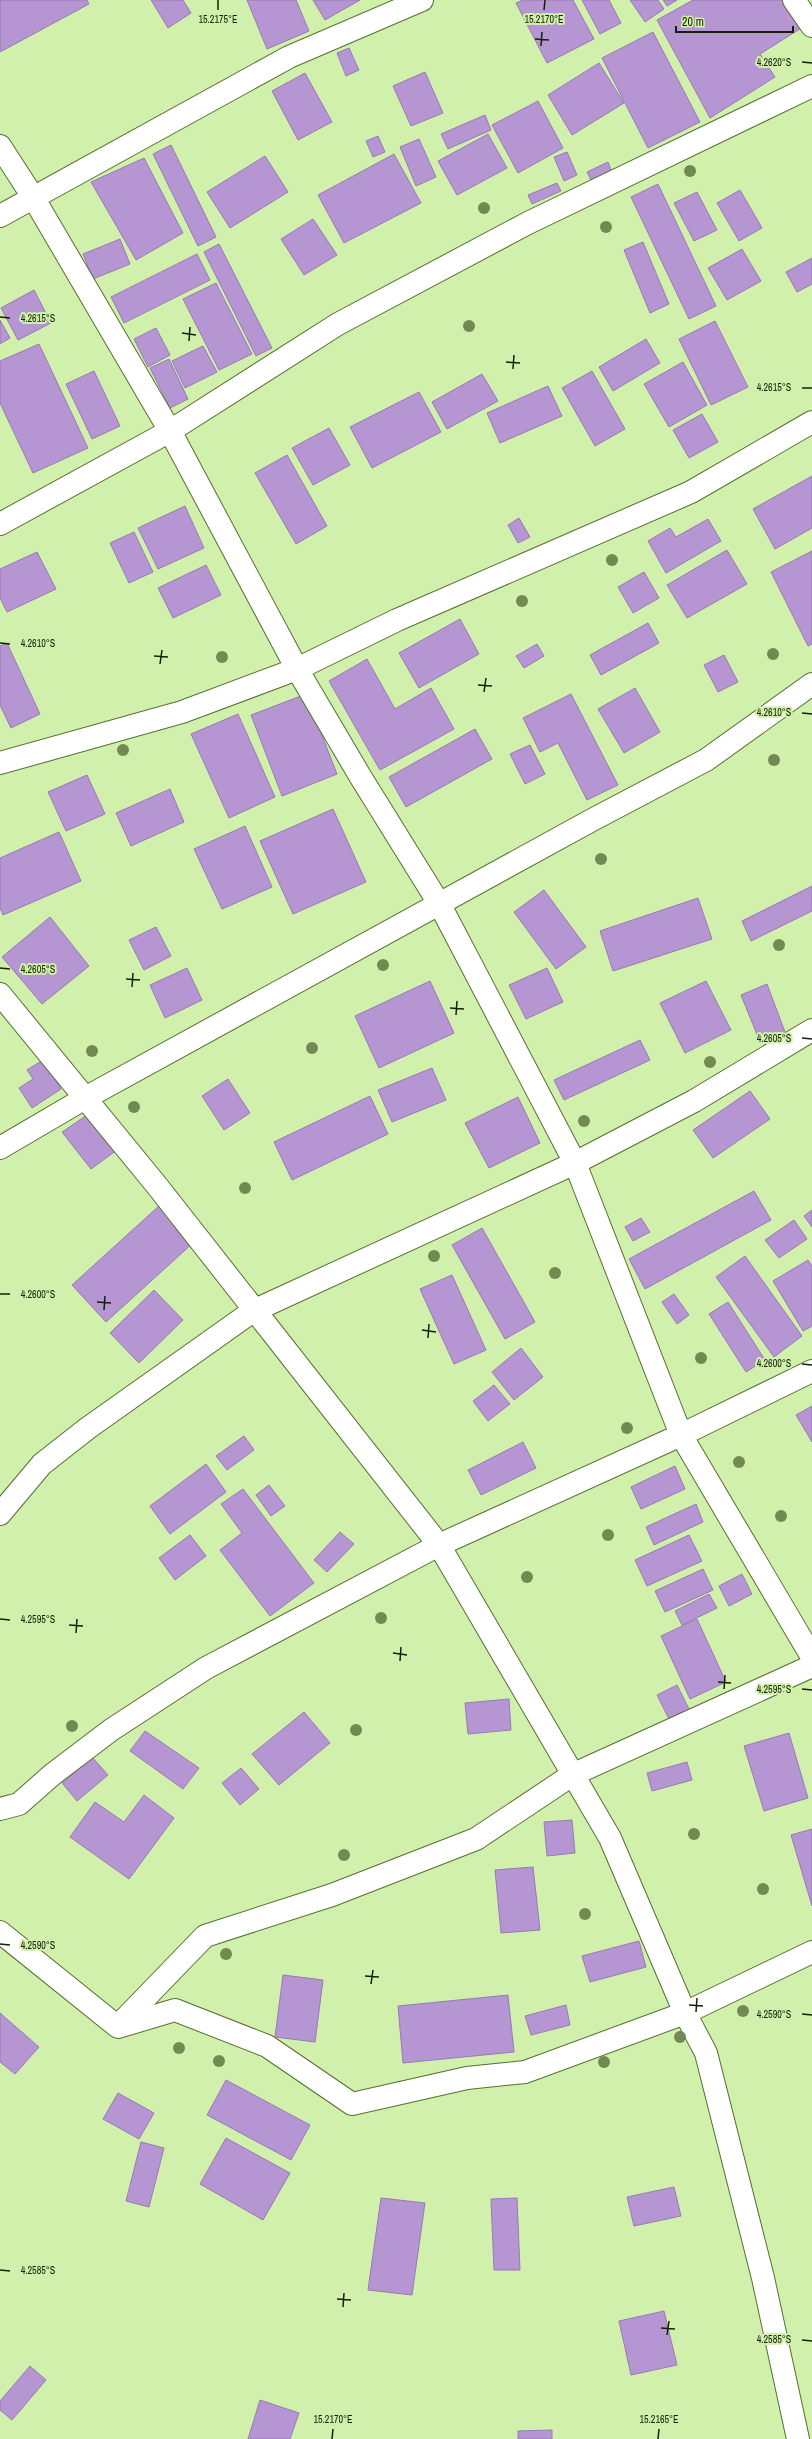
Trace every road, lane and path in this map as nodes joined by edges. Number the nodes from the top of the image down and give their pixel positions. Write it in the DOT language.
graph roads {
  1 [pos="422,0"];
  2 [pos="794,0"];
  3 [pos="812,26"];
  4 [pos="812,86"];
  5 [pos="0,146"];
  6 [pos="33,197"];
  7 [pos="0,216"];
  8 [pos="812,422"];
  9 [pos="170,431"];
  10 [pos="0,524"];
  11 [pos="297,669"];
  12 [pos="812,684"];
  13 [pos="0,763"];
  14 [pos="440,904"];
  15 [pos="0,994"];
  16 [pos="812,1030"];
  17 [pos="87,1098"];
  18 [pos="0,1148"];
  19 [pos="575,1163"];
  20 [pos="253,1311"];
  21 [pos="812,1371"];
  22 [pos="682,1435"];
  23 [pos="0,1514"];
  24 [pos="439,1545"];
  25 [pos="812,1657"];
  26 [pos="812,1666"];
  27 [pos="572,1775"];
  28 [pos="0,1809"];
  29 [pos="0,1932"];
  30 [pos="812,1952"];
  31 [pos="685,2013"];
  32 [pos="118,2027"];
  33 [pos="798,2439"];
  1 -- 6 [label="street"];
  2 -- 3 [label="street"];
  4 -- 9 [label="street"];
  5 -- 6 [label="street"];
  6 -- 7 [label="street"];
  6 -- 9 [label="street"];
  8 -- 11 [label="street"];
  9 -- 10 [label="street"];
  9 -- 11 [label="street"];
  11 -- 13 [label="street"];
  11 -- 14 [label="street"];
  12 -- 14 [label="street"];
  14 -- 17 [label="street"];
  14 -- 19 [label="street"];
  15 -- 17 [label="street"];
  16 -- 19 [label="street"];
  17 -- 18 [label="street"];
  17 -- 20 [label="street"];
  19 -- 20 [label="street"];
  19 -- 22 [label="street"];
  20 -- 23 [label="street"];
  20 -- 24 [label="street"];
  21 -- 22 [label="street"];
  22 -- 24 [label="street"];
  22 -- 25 [label="street"];
  24 -- 27 [label="street"];
  24 -- 28 [label="street"];
  26 -- 27 [label="street"];
  27 -- 31 [label="street"];
  27 -- 32 [label="street"];
  29 -- 32 [label="street"];
  30 -- 31 [label="street"];
  31 -- 32 [label="street"];
  31 -- 33 [label="street"];
}
